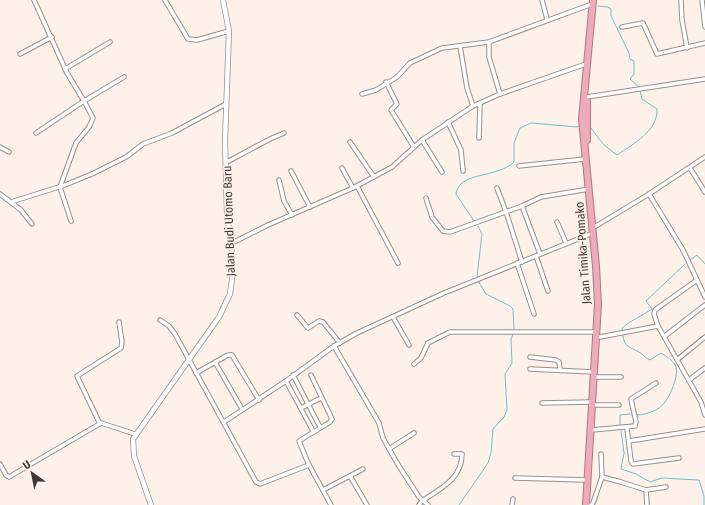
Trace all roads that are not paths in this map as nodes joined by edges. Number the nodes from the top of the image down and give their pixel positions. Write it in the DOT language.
graph roads {
  1 [pos="34,0"];
  2 [pos="165,0"];
  3 [pos="223,0"];
  4 [pos="542,0"];
  5 [pos="681,0"];
  6 [pos="702,0"];
  7 [pos="594,1"];
  8 [pos="547,19"];
  9 [pos="704,19"];
  10 [pos="593,21"];
  11 [pos="622,27"];
  12 [pos="705,27"];
  13 [pos="229,31"];
  14 [pos="52,37"];
  15 [pos="110,42"];
  16 [pos="489,42"];
  17 [pos="705,43"];
  18 [pos="460,46"];
  19 [pos="687,48"];
  20 [pos="20,54"];
  21 [pos="586,64"];
  22 [pos="65,69"];
  23 [pos="124,78"];
  24 [pos="705,79"];
  25 [pos="386,82"];
  26 [pos="362,94"];
  27 [pos="500,94"];
  28 [pos="587,98"];
  29 [pos="84,101"];
  30 [pos="480,103"];
  31 [pos="226,104"];
  32 [pos="472,106"];
  33 [pos="448,122"];
  34 [pos="36,132"];
  35 [pos="284,133"];
  36 [pos="479,138"];
  37 [pos="422,140"];
  38 [pos="350,142"];
  39 [pos="0,147"];
  40 [pos="414,147"];
  41 [pos="9,152"];
  42 [pos="705,158"];
  43 [pos="586,159"];
  44 [pos="227,162"];
  45 [pos="519,166"];
  46 [pos="342,168"];
  47 [pos="690,168"];
  48 [pos="291,171"];
  49 [pos="463,171"];
  50 [pos="442,172"];
  51 [pos="374,177"];
  52 [pos="280,180"];
  53 [pos="60,186"];
  54 [pos="355,187"];
  55 [pos="497,188"];
  56 [pos="589,189"];
  57 [pos="705,192"];
  58 [pos="0,194"];
  59 [pos="649,194"];
  60 [pos="426,198"];
  61 [pos="12,202"];
  62 [pos="522,206"];
  63 [pos="310,207"];
  64 [pos="506,212"];
  65 [pos="292,215"];
  66 [pos="71,221"];
  67 [pos="557,222"];
  68 [pos="32,224"];
  69 [pos="596,226"];
  70 [pos="594,233"];
  71 [pos="566,243"];
  72 [pos="230,244"];
  73 [pos="538,255"];
  74 [pos="398,263"];
  75 [pos="520,263"];
  76 [pos="697,280"];
  77 [pos="548,291"];
  78 [pos="705,296"];
  79 [pos="705,305"];
  80 [pos="534,314"];
  81 [pos="296,315"];
  82 [pos="393,317"];
  83 [pos="160,320"];
  84 [pos="119,322"];
  85 [pos="658,326"];
  86 [pos="598,335"];
  87 [pos="665,336"];
  88 [pos="705,337"];
  89 [pos="340,343"];
  90 [pos="410,345"];
  91 [pos="334,346"];
  92 [pos="530,357"];
  93 [pos="188,359"];
  94 [pos="678,359"];
  95 [pos="215,362"];
  96 [pos="414,364"];
  97 [pos="705,368"];
  98 [pos="530,369"];
  99 [pos="560,369"];
  100 [pos="196,373"];
  101 [pos="293,375"];
  102 [pos="311,375"];
  103 [pos="596,375"];
  104 [pos="621,377"];
  105 [pos="689,380"];
  106 [pos="286,381"];
  107 [pos="656,383"];
  108 [pos="321,398"];
  109 [pos="259,400"];
  110 [pos="542,403"];
  111 [pos="593,403"];
  112 [pos="703,403"];
  113 [pos="308,404"];
  114 [pos="619,405"];
  115 [pos="301,408"];
  116 [pos="242,409"];
  117 [pos="705,415"];
  118 [pos="224,422"];
  119 [pos="100,424"];
  120 [pos="320,427"];
  121 [pos="627,428"];
  122 [pos="705,429"];
  123 [pos="592,430"];
  124 [pos="313,431"];
  125 [pos="414,433"];
  126 [pos="135,434"];
  127 [pos="629,441"];
  128 [pos="389,449"];
  129 [pos="454,454"];
  130 [pos="602,454"];
  131 [pos="679,458"];
  132 [pos="0,464"];
  133 [pos="309,465"];
  134 [pos="363,469"];
  135 [pos="350,476"];
  136 [pos="515,478"];
  137 [pos="602,478"];
  138 [pos="587,480"];
  139 [pos="666,487"];
  140 [pos="323,490"];
  141 [pos="646,490"];
  142 [pos="513,499"];
  143 [pos="422,501"];
  144 [pos="151,505"];
  145 [pos="331,505"];
  146 [pos="367,505"];
  147 [pos="419,505"];
  148 [pos="428,505"];
  149 [pos="512,505"];
  150 [pos="586,505"];
  151 [pos="590,505"];
  152 [pos="647,505"];
  1 -- 14 [label="street"];
  2 -- 13 [label="street"];
  3 -- 13 [label="street, Jalan Budi Utomo Baru"];
  4 -- 8 [label="street"];
  5 -- 19 [label="street"];
  6 -- 9 [label="street"];
  7 -- 8 [label="street"];
  7 -- 10 [label="highway, Jalan Timika-Pomako"];
  8 -- 16 [label="street"];
  9 -- 12 [label="street"];
  10 -- 21 [label="highway, Jalan Timika-Pomako"];
  10 -- 28 [label="highway, Jalan Timika-Pomako"];
  11 -- 19 [label="street"];
  13 -- 31 [label="street, Jalan Budi Utomo Baru"];
  14 -- 20 [label="street"];
  14 -- 22 [label="street"];
  15 -- 22 [label="street"];
  16 -- 18 [label="street"];
  16 -- 27 [label="street"];
  17 -- 19 [label="street"];
  18 -- 25 [label="street"];
  18 -- 32 [label="street"];
  21 -- 27 [label="street"];
  21 -- 43 [label="highway, Jalan Timika-Pomako"];
  22 -- 29 [label="street"];
  23 -- 29 [label="street"];
  24 -- 28 [label="street"];
  25 -- 26 [label="street"];
  25 -- 40 [label="street"];
  27 -- 30 [label="street"];
  28 -- 69 [label="highway, Jalan Timika-Pomako"];
  29 -- 34 [label="street"];
  29 -- 53 [label="street"];
  30 -- 32 [label="street"];
  30 -- 36 [label="street"];
  31 -- 44 [label="street, Jalan Budi Utomo Baru"];
  31 -- 53 [label="street"];
  32 -- 33 [label="street"];
  33 -- 37 [label="street"];
  33 -- 49 [label="street"];
  35 -- 44 [label="street"];
  37 -- 40 [label="street"];
  37 -- 50 [label="street"];
  38 -- 51 [label="street"];
  39 -- 41 [label="street"];
  40 -- 51 [label="street"];
  42 -- 47 [label="street"];
  43 -- 45 [label="street"];
  43 -- 56 [label="highway, Jalan Timika-Pomako"];
  44 -- 72 [label="street, Jalan Budi Utomo Baru"];
  46 -- 54 [label="street"];
  47 -- 57 [label="street"];
  47 -- 59 [label="street"];
  48 -- 63 [label="street"];
  51 -- 54 [label="street"];
  52 -- 65 [label="street"];
  53 -- 61 [label="street"];
  53 -- 66 [label="street"];
  54 -- 63 [label="street"];
  54 -- 74 [label="street"];
  55 -- 64 [label="street"];
  56 -- 62 [label="street"];
  56 -- 70 [label="highway, Jalan Timika-Pomako"];
  58 -- 61 [label="street"];
  59 -- 69 [label="street"];
  59 -- 76 [label="street"];
  60 -- 64 [label="street"];
  61 -- 68 [label="street"];
  62 -- 64 [label="street"];
  62 -- 73 [label="street"];
  63 -- 65 [label="street"];
  64 -- 75 [label="street"];
  65 -- 72 [label="street"];
  67 -- 71 [label="street"];
  69 -- 86 [label="highway, Jalan Timika-Pomako"];
  70 -- 71 [label="street"];
  70 -- 86 [label="highway, Jalan Timika-Pomako"];
  71 -- 73 [label="street"];
  72 -- 93 [label="street, Jalan Budi Utomo Baru"];
  73 -- 75 [label="street"];
  73 -- 77 [label="street"];
  75 -- 80 [label="street"];
  75 -- 82 [label="street"];
  76 -- 78 [label="street"];
  76 -- 85 [label="street"];
  79 -- 87 [label="street"];
  81 -- 89 [label="street"];
  82 -- 89 [label="street"];
  82 -- 90 [label="street"];
  83 -- 93 [label="street"];
  84 -- 119 [label="street"];
  85 -- 86 [label="street"];
  85 -- 87 [label="street"];
  86 -- 96 [label="street"];
  86 -- 103 [label="highway, Jalan Timika-Pomako"];
  87 -- 94 [label="street"];
  88 -- 94 [label="street"];
  89 -- 91 [label="street"];
  91 -- 101 [label="street"];
  91 -- 128 [label="street"];
  92 -- 99 [label="street"];
  93 -- 100 [label="street"];
  93 -- 126 [label="street, Jalan Budi Utomo Baru"];
  94 -- 105 [label="street"];
  95 -- 100 [label="street"];
  95 -- 109 [label="street"];
  95 -- 116 [label="street"];
  97 -- 105 [label="street"];
  98 -- 99 [label="street"];
  99 -- 103 [label="street"];
  100 -- 118 [label="street"];
  101 -- 106 [label="street"];
  101 -- 113 [label="street"];
  102 -- 108 [label="street"];
  103 -- 104 [label="street"];
  103 -- 111 [label="highway, Jalan Timika-Pomako"];
  105 -- 112 [label="street"];
  106 -- 109 [label="street"];
  106 -- 115 [label="street"];
  107 -- 121 [label="street"];
  108 -- 113 [label="street"];
  108 -- 120 [label="street"];
  109 -- 116 [label="street"];
  110 -- 111 [label="street"];
  111 -- 114 [label="street"];
  111 -- 123 [label="highway, Jalan Timika-Pomako"];
  111 -- 138 [label="highway, Jalan Timika-Pomako"];
  112 -- 117 [label="street"];
  113 -- 115 [label="street"];
  113 -- 120 [label="street"];
  115 -- 124 [label="street"];
  116 -- 118 [label="street"];
  118 -- 133 [label="street"];
  119 -- 126 [label="street"];
  119 -- 132 [label="street"];
  120 -- 124 [label="street"];
  121 -- 123 [label="street"];
  121 -- 127 [label="street"];
  122 -- 127 [label="street"];
  123 -- 151 [label="highway, Jalan Timika-Pomako"];
  124 -- 133 [label="street"];
  125 -- 128 [label="street"];
  126 -- 144 [label="street"];
  127 -- 131 [label="street"];
  128 -- 143 [label="street"];
  129 -- 143 [label="street"];
  130 -- 137 [label="street"];
  133 -- 140 [label="street"];
  134 -- 135 [label="street"];
  135 -- 140 [label="street"];
  135 -- 146 [label="street"];
  136 -- 138 [label="street"];
  137 -- 141 [label="street"];
  137 -- 151 [label="street"];
  138 -- 150 [label="highway, Jalan Timika-Pomako"];
  139 -- 141 [label="street"];
  140 -- 145 [label="street"];
  141 -- 152 [label="street"];
  142 -- 149 [label="street"];
  143 -- 147 [label="street"];
  143 -- 148 [label="street"];
}
